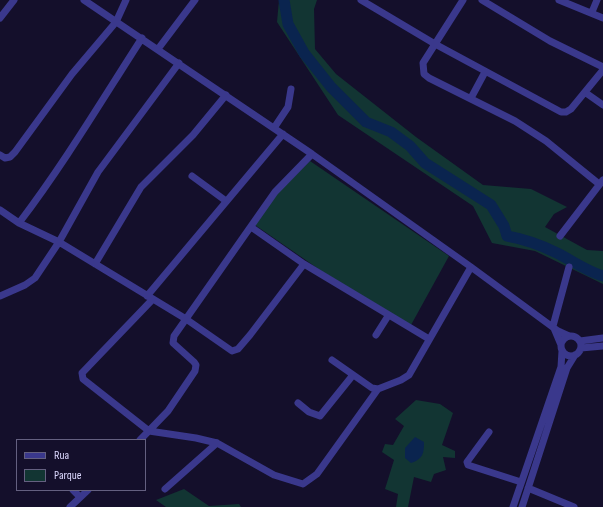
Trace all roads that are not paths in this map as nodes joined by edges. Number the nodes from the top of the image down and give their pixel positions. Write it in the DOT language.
graph roads {
  1 [pos="14,0"];
  2 [pos="84,0"];
  3 [pos="126,0"];
  4 [pos="195,0"];
  5 [pos="361,0"];
  6 [pos="463,0"];
  7 [pos="482,0"];
  8 [pos="559,0"];
  9 [pos="597,0"];
  10 [pos="592,12"];
  11 [pos="0,18"];
  12 [pos="603,18"];
  13 [pos="116,22"];
  14 [pos="142,38"];
  15 [pos="435,44"];
  16 [pos="158,49"];
  17 [pos="179,63"];
  18 [pos="603,69"];
  19 [pos="485,72"];
  20 [pos="291,89"];
  21 [pos="586,93"];
  22 [pos="226,95"];
  23 [pos="471,98"];
  24 [pos="603,105"];
  25 [pos="274,128"];
  26 [pos="283,134"];
  27 [pos="312,154"];
  28 [pos="0,155"];
  29 [pos="192,176"];
  30 [pos="601,182"];
  31 [pos="226,202"];
  32 [pos="0,210"];
  33 [pos="19,223"];
  34 [pos="251,227"];
  35 [pos="560,236"];
  36 [pos="59,242"];
  37 [pos="95,264"];
  38 [pos="304,264"];
  39 [pos="471,267"];
  40 [pos="569,267"];
  41 [pos="0,296"];
  42 [pos="149,298"];
  43 [pos="388,316"];
  44 [pos="186,319"];
  45 [pos="553,326"];
  46 [pos="376,335"];
  47 [pos="569,336"];
  48 [pos="603,338"];
  49 [pos="429,339"];
  50 [pos="580,345"];
  51 [pos="603,346"];
  52 [pos="561,348"];
  53 [pos="575,355"];
  54 [pos="332,360"];
  55 [pos="353,375"];
  56 [pos="378,389"];
  57 [pos="298,404"];
  58 [pos="149,431"];
  59 [pos="489,432"];
  60 [pos="141,439"];
  61 [pos="217,443"];
  62 [pos="521,482"];
  63 [pos="528,488"];
  64 [pos="166,489"];
  65 [pos="74,491"];
  66 [pos="87,491"];
  67 [pos="80,497"];
  68 [pos="70,507"];
  69 [pos="514,507"];
  70 [pos="522,507"];
  71 [pos="574,507"];
  1 -- 11 [label="street"];
  2 -- 13 [label="street"];
  3 -- 13 [label="street"];
  4 -- 16 [label="street"];
  5 -- 15 [label="street"];
  6 -- 15 [label="street"];
  7 -- 18 [label="street"];
  8 -- 10 [label="street"];
  9 -- 10 [label="street"];
  10 -- 12 [label="street"];
  13 -- 14 [label="street"];
  13 -- 28 [label="street"];
  14 -- 16 [label="street"];
  14 -- 33 [label="street"];
  15 -- 19 [label="street"];
  15 -- 23 [label="street"];
  16 -- 17 [label="street"];
  17 -- 22 [label="street"];
  17 -- 36 [label="street"];
  18 -- 21 [label="street"];
  19 -- 21 [label="street"];
  19 -- 23 [label="street"];
  20 -- 25 [label="street"];
  21 -- 24 [label="street"];
  22 -- 25 [label="street"];
  22 -- 37 [label="street"];
  23 -- 30 [label="street"];
  25 -- 26 [label="street"];
  26 -- 27 [label="street"];
  26 -- 31 [label="street"];
  27 -- 34 [label="street"];
  27 -- 39 [label="street"];
  29 -- 31 [label="street"];
  30 -- 35 [label="street"];
  31 -- 42 [label="street"];
  32 -- 33 [label="street"];
  33 -- 36 [label="street"];
  34 -- 38 [label="street"];
  34 -- 44 [label="street"];
  36 -- 37 [label="street"];
  36 -- 41 [label="street"];
  37 -- 42 [label="street"];
  38 -- 43 [label="street"];
  38 -- 44 [label="street"];
  39 -- 45 [label="street"];
  39 -- 49 [label="street"];
  40 -- 45 [label="street"];
  42 -- 44 [label="street"];
  42 -- 58 [label="street"];
  43 -- 46 [label="street"];
  43 -- 49 [label="street"];
  44 -- 58 [label="street"];
  45 -- 47 [label="street"];
  45 -- 52 [label="street"];
  47 -- 50 [label="street"];
  47 -- 52 [label="street"];
  48 -- 50 [label="street"];
  49 -- 56 [label="street"];
  50 -- 51 [label="street"];
  50 -- 53 [label="street"];
  52 -- 53 [label="street"];
  52 -- 62 [label="street"];
  53 -- 63 [label="street"];
  54 -- 55 [label="street"];
  55 -- 56 [label="street"];
  55 -- 57 [label="street"];
  56 -- 61 [label="street"];
  58 -- 60 [label="street"];
  58 -- 61 [label="street"];
  59 -- 62 [label="street"];
  61 -- 64 [label="street"];
  62 -- 69 [label="street"];
  63 -- 70 [label="street"];
  63 -- 71 [label="street"];
  65 -- 67 [label="street"];
  66 -- 67 [label="street"];
  67 -- 68 [label="street"];
}
